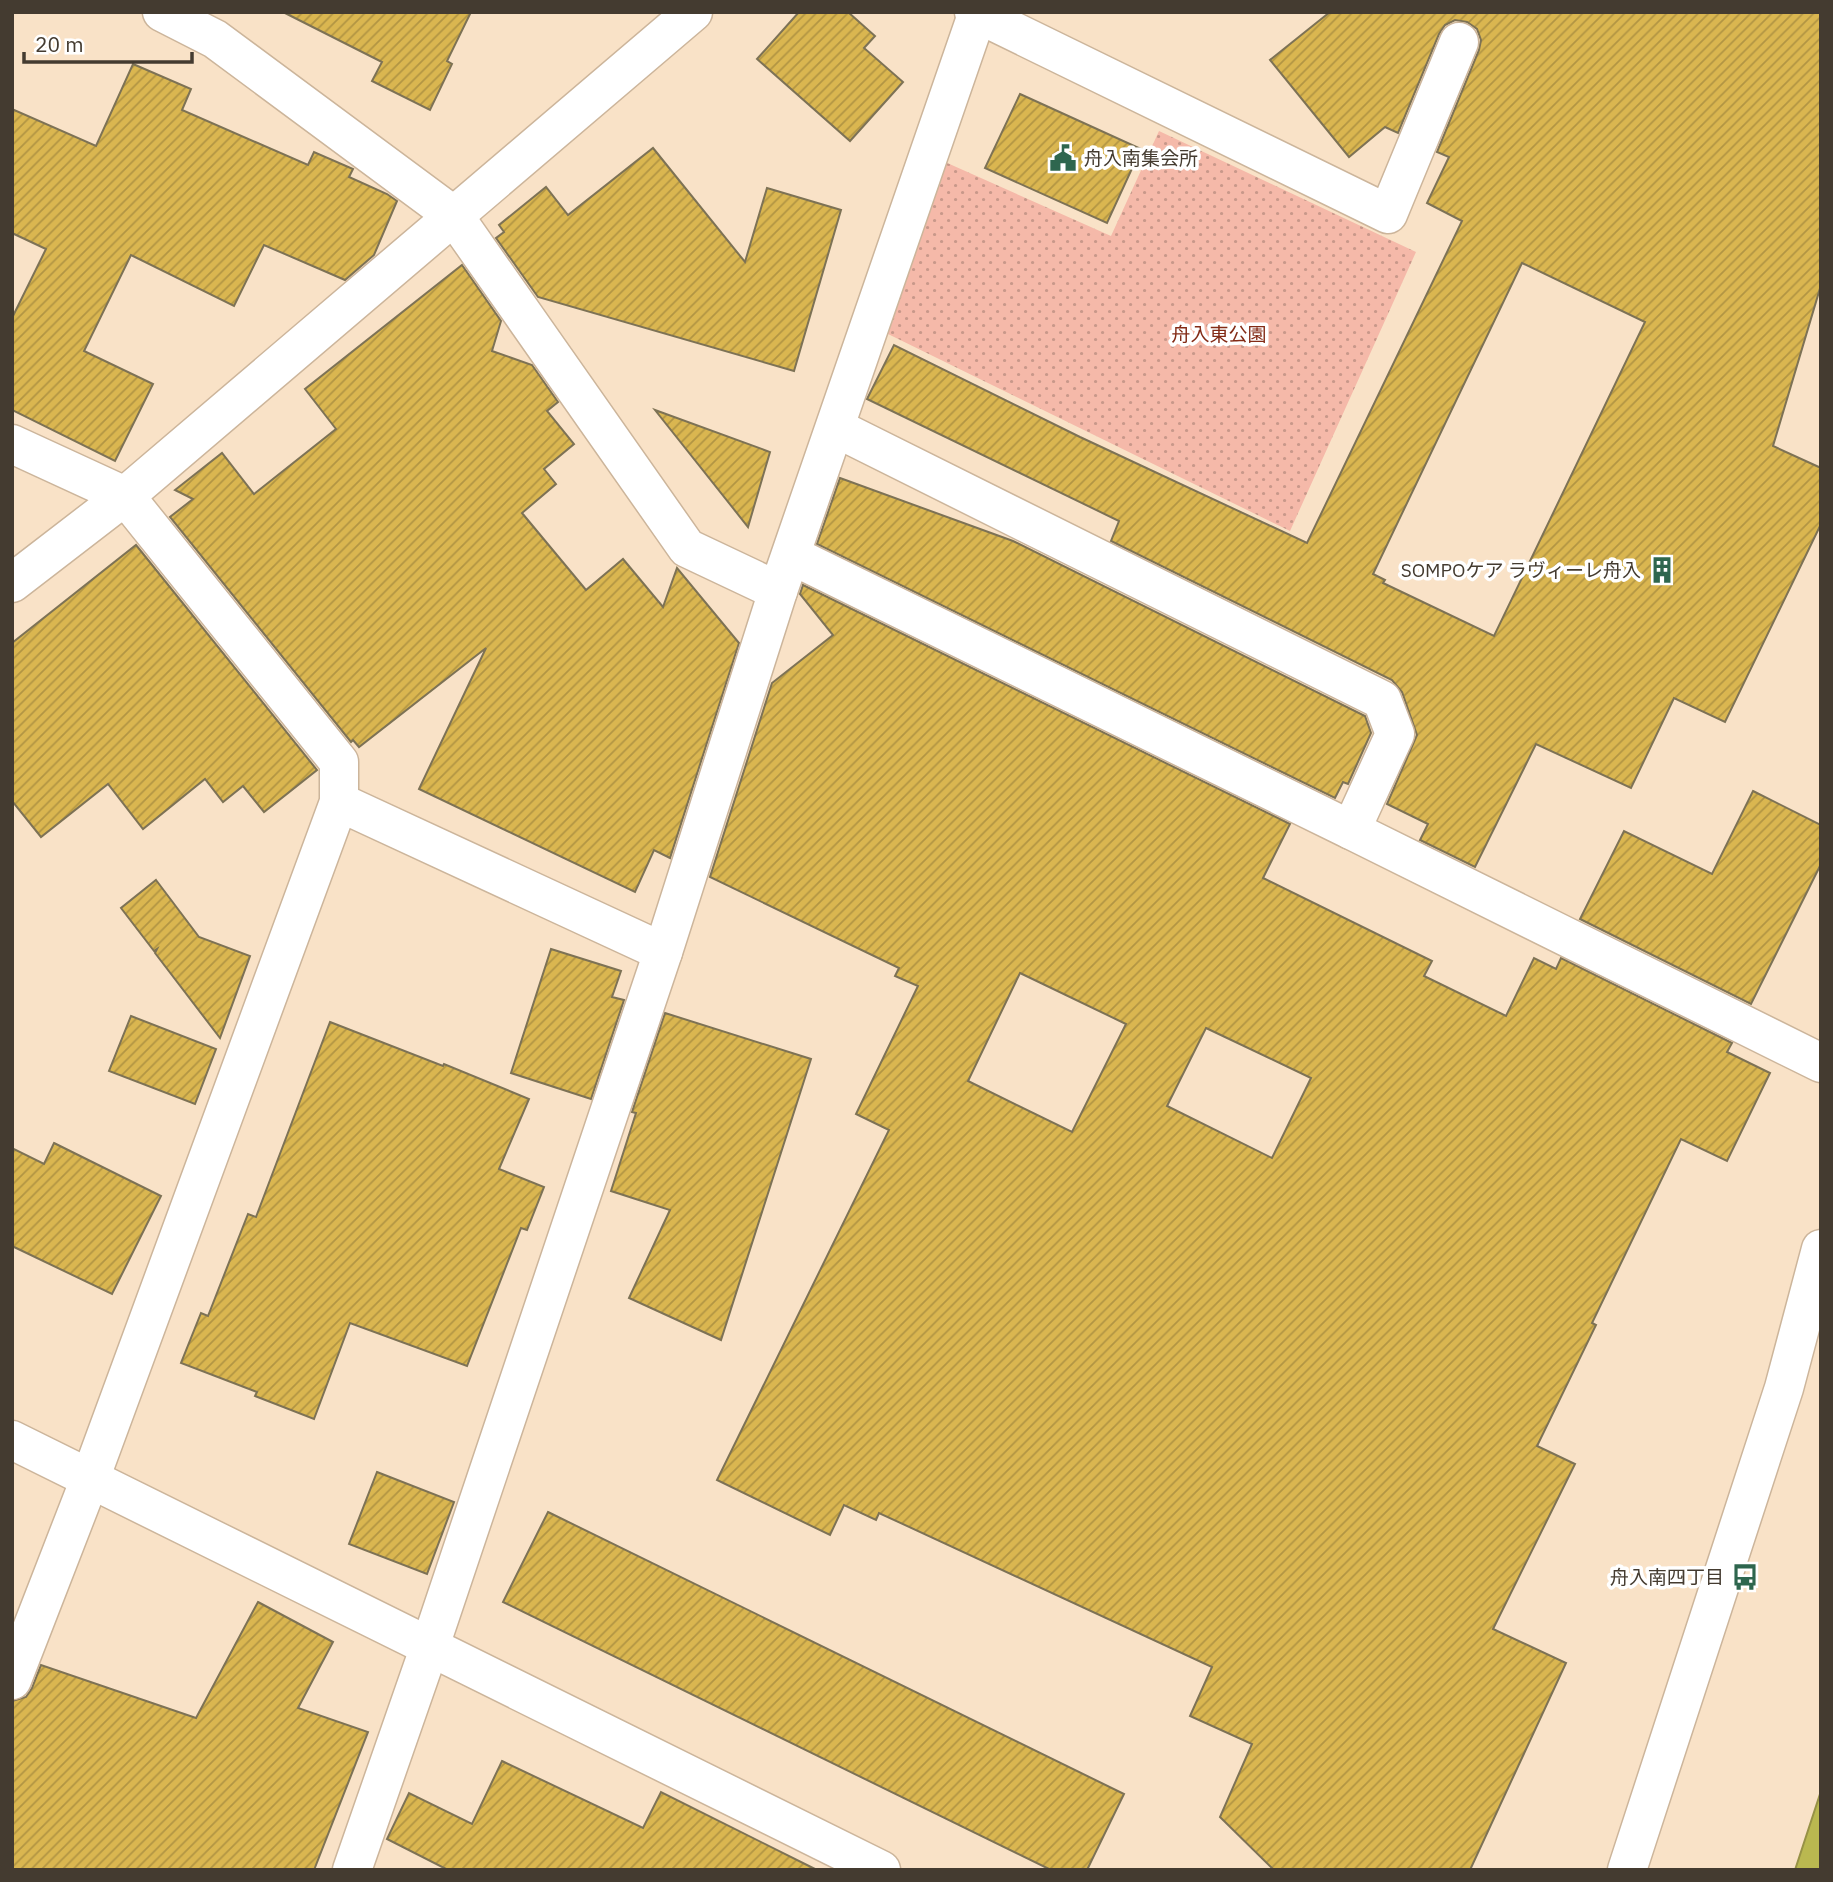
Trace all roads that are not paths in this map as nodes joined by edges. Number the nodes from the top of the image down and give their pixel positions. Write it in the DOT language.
graph roads {
  1 [pos="162,12"];
  2 [pos="693,12"];
  3 [pos="977,13"];
  4 [pos="1459,42"];
  5 [pos="454,216"];
  6 [pos="836,428"];
  7 [pos="12,444"];
  8 [pos="125,496"];
  9 [pos="791,555"];
  10 [pos="12,583"];
  11 [pos="778,591"];
  12 [pos="339,802"];
  13 [pos="1351,830"];
  14 [pos="663,953"];
  15 [pos="1821,1063"];
  16 [pos="1821,1250"];
  17 [pos="12,1440"];
  18 [pos="90,1479"];
  19 [pos="430,1646"];
  20 [pos="12,1680"];
  21 [pos="352,1870"];
  22 [pos="881,1870"];
  23 [pos="1627,1870"];
  1 -- 5 [label="street"];
  2 -- 5 [label="street"];
  3 -- 4 [label="street"];
  3 -- 6 [label="street"];
  5 -- 8 [label="street"];
  5 -- 11 [label="street"];
  6 -- 9 [label="street"];
  6 -- 13 [label="street"];
  7 -- 8 [label="street"];
  8 -- 10 [label="street"];
  8 -- 12 [label="street"];
  9 -- 11 [label="street"];
  9 -- 13 [label="street"];
  11 -- 14 [label="street"];
  12 -- 14 [label="street"];
  12 -- 18 [label="street"];
  13 -- 15 [label="street"];
  14 -- 19 [label="street"];
  16 -- 23 [label="street"];
  17 -- 18 [label="street"];
  18 -- 19 [label="street"];
  18 -- 20 [label="street"];
  19 -- 21 [label="street"];
  19 -- 22 [label="street"];
}
